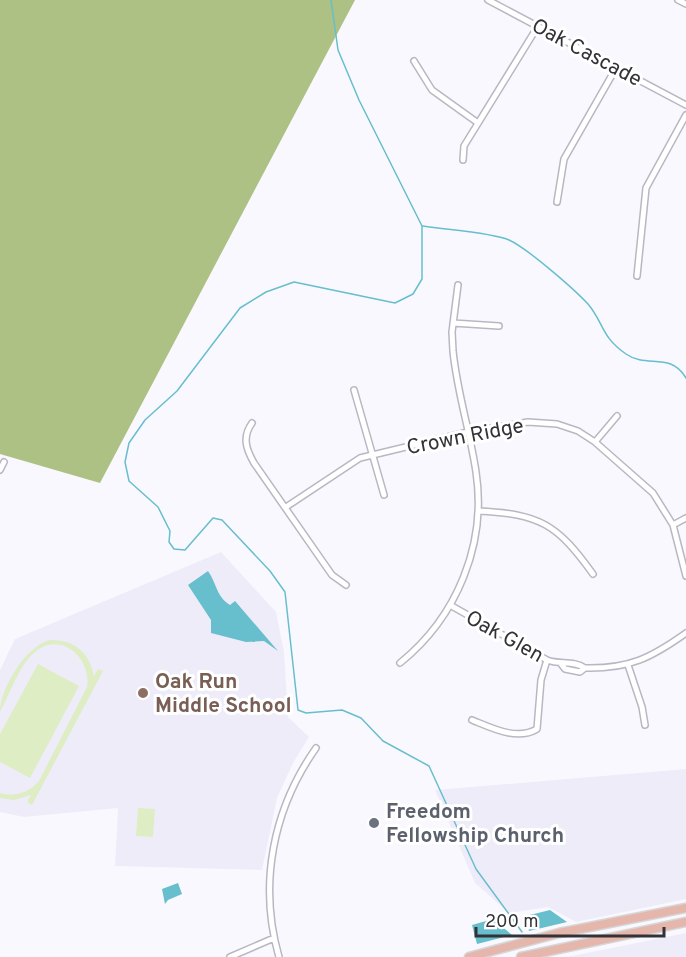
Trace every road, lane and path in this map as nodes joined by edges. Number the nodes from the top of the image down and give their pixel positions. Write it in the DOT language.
graph roads {
  1 [pos="488,0"];
  2 [pos="678,0"];
  3 [pos="686,4"];
  4 [pos="538,26"];
  5 [pos="414,61"];
  6 [pos="616,68"];
  7 [pos="686,105"];
  8 [pos="686,114"];
  9 [pos="478,123"];
  10 [pos="463,160"];
  11 [pos="557,202"];
  12 [pos="637,276"];
  13 [pos="458,285"];
  14 [pos="453,323"];
  15 [pos="499,326"];
  16 [pos="354,390"];
  17 [pos="617,416"];
  18 [pos="252,423"];
  19 [pos="468,432"];
  20 [pos="595,442"];
  21 [pos="374,454"];
  22 [pos="4,462"];
  23 [pos="0,470"];
  24 [pos="384,495"];
  25 [pos="286,507"];
  26 [pos="478,511"];
  27 [pos="686,518"];
  28 [pos="673,525"];
  29 [pos="593,574"];
  30 [pos="686,576"];
  31 [pos="346,585"];
  32 [pos="450,605"];
  33 [pos="686,633"];
  34 [pos="547,660"];
  35 [pos="400,663"];
  36 [pos="628,665"];
  37 [pos="472,720"];
  38 [pos="645,725"];
  39 [pos="316,748"];
  40 [pos="686,908"];
  41 [pos="686,922"];
  42 [pos="274,938"];
  43 [pos="230,957"];
  44 [pos="279,957"];
  45 [pos="469,957"];
  46 [pos="521,957"];
  1 -- 4 [label="street, Oak Cascade"];
  2 -- 3 [label="street"];
  4 -- 6 [label="street, Oak Cascade"];
  4 -- 9 [label="street"];
  5 -- 9 [label="street"];
  6 -- 7 [label="street, Oak Cascade"];
  6 -- 11 [label="street"];
  8 -- 12 [label="street"];
  9 -- 10 [label="street"];
  13 -- 14 [label="street"];
  14 -- 15 [label="street"];
  14 -- 19 [label="street"];
  16 -- 21 [label="street"];
  17 -- 20 [label="street"];
  18 -- 25 [label="street"];
  19 -- 20 [label="street, Crown Ridge"];
  19 -- 21 [label="street, Crown Ridge"];
  19 -- 26 [label="street"];
  20 -- 28 [label="street, Crown Ridge"];
  21 -- 24 [label="street"];
  21 -- 25 [label="street, Crown Ridge"];
  22 -- 23 [label="street"];
  25 -- 31 [label="street"];
  26 -- 29 [label="street"];
  26 -- 32 [label="street"];
  27 -- 28 [label="street"];
  28 -- 30 [label="street, Crown Ridge"];
  32 -- 34 [label="street, Oak Glen"];
  32 -- 35 [label="street"];
  33 -- 36 [label="street, Oak Glen"];
  34 -- 36 [label="street, Oak Glen"];
  34 -- 37 [label="street"];
  36 -- 38 [label="street"];
  39 -- 42 [label="street"];
  40 -- 45 [label="main road"];
  41 -- 46 [label="main road"];
  42 -- 43 [label="street"];
  42 -- 44 [label="street"];
}
